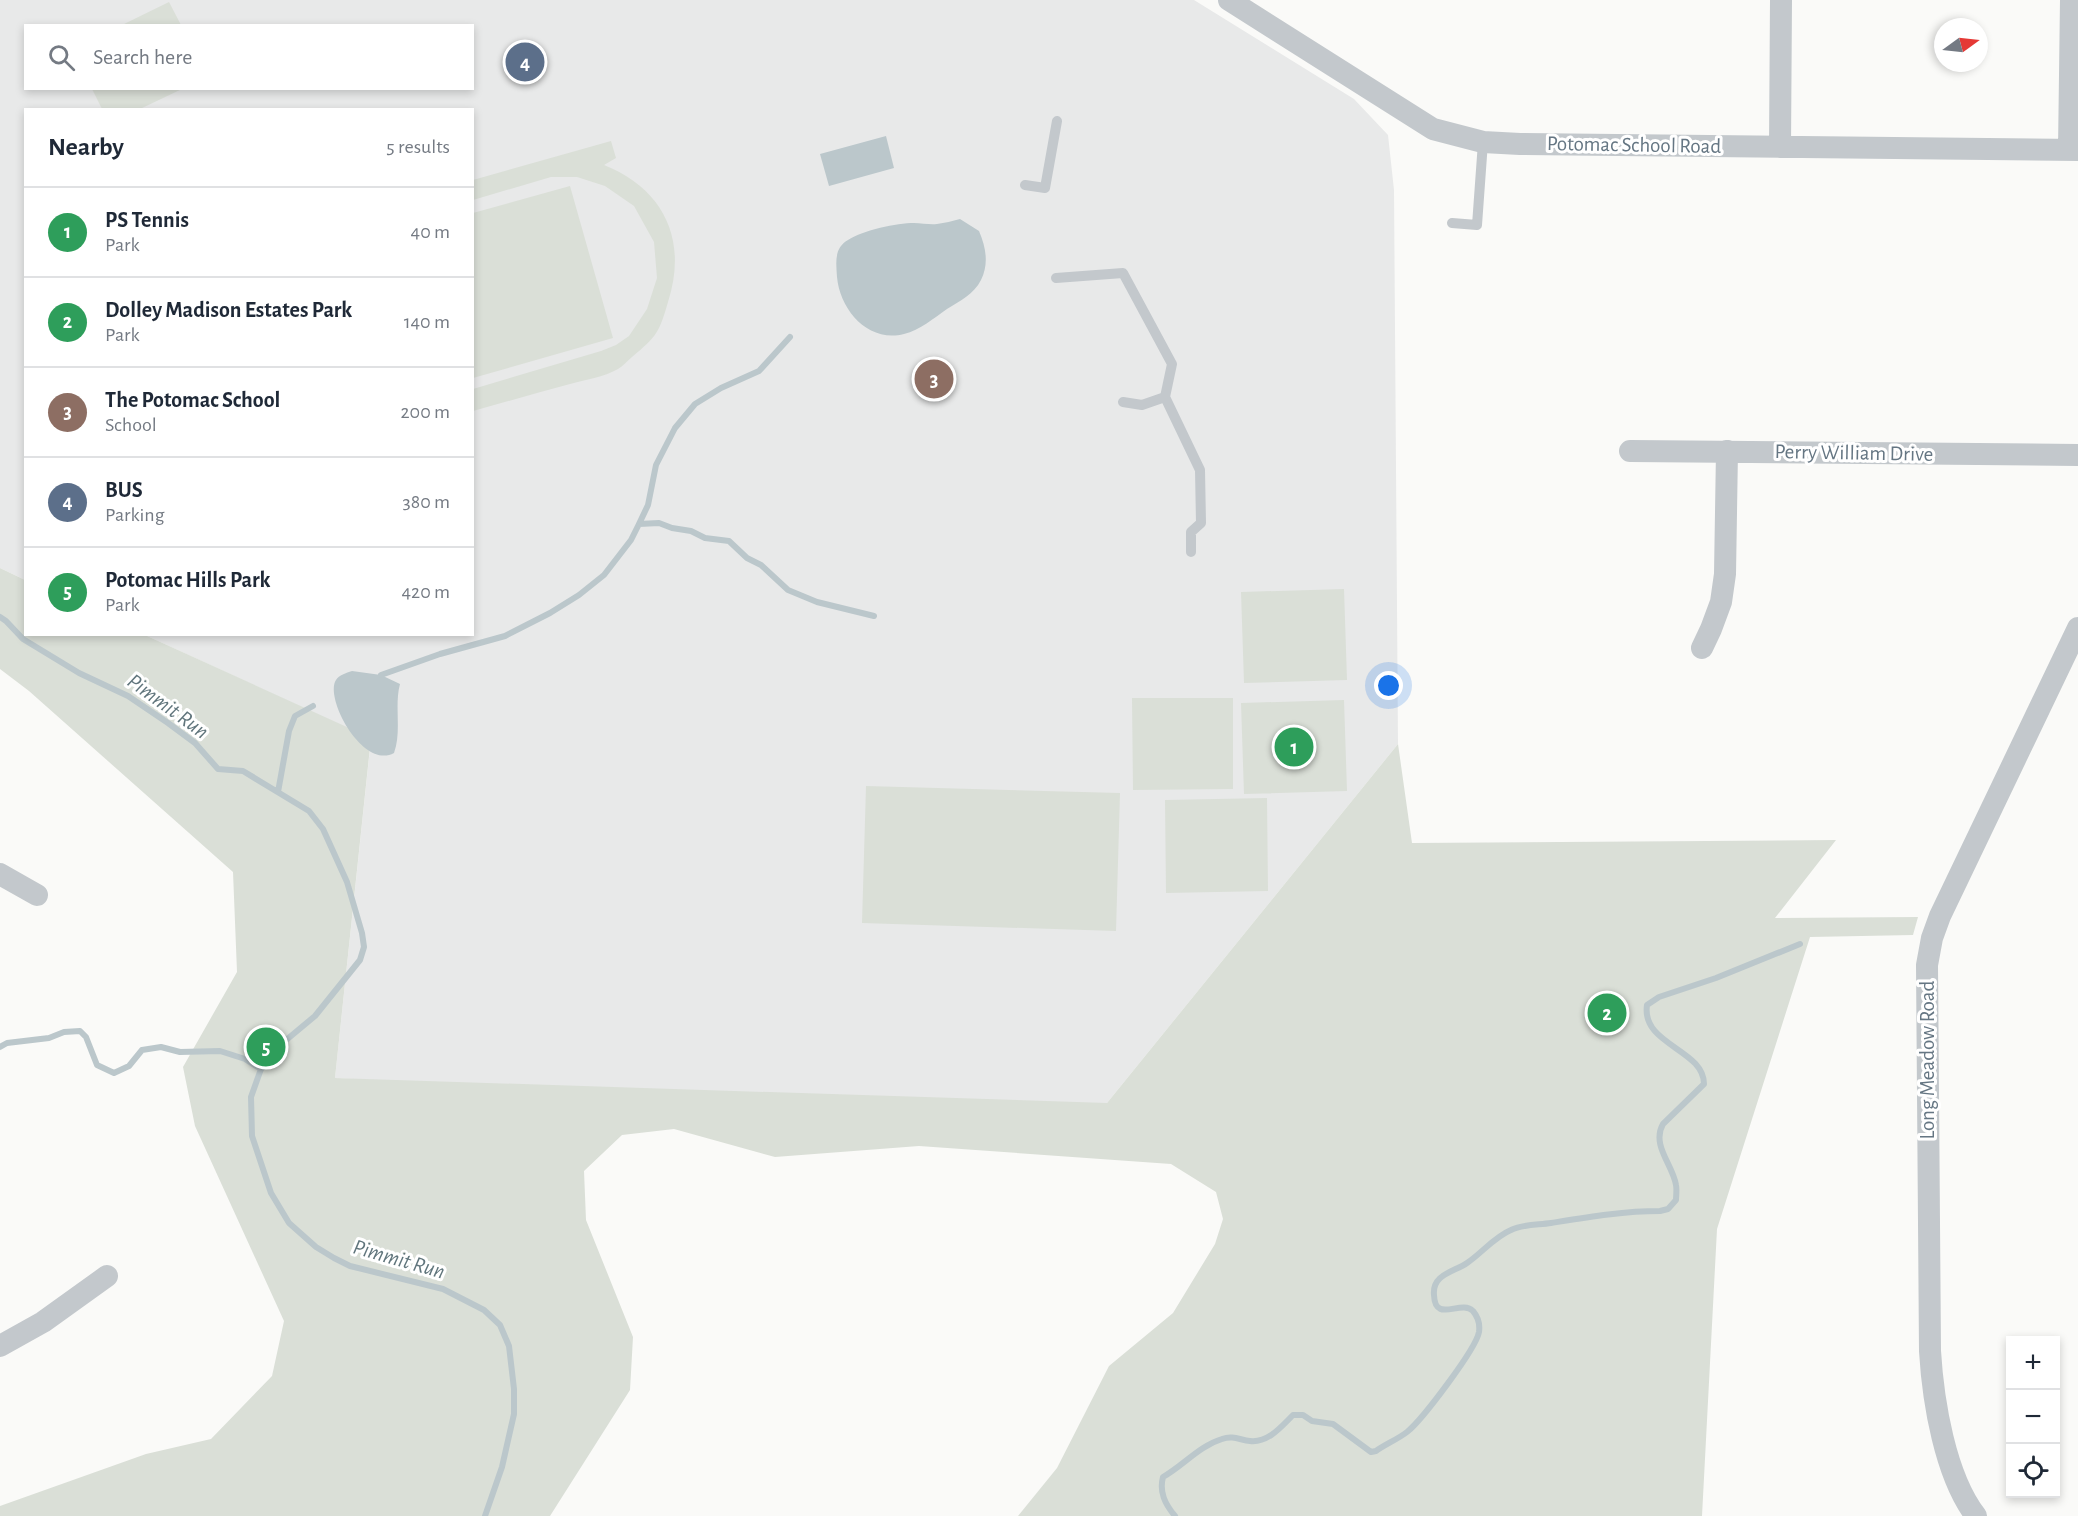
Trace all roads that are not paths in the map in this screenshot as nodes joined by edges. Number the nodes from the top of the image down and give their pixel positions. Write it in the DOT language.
graph roads {
  1 [pos="1228,0"];
  2 [pos="1781,0"];
  3 [pos="2071,0"];
  4 [pos="1057,121"];
  5 [pos="1483,142"];
  6 [pos="1780,147"];
  7 [pos="2074,150"];
  8 [pos="1025,185"];
  9 [pos="1452,223"];
  10 [pos="1056,278"];
  11 [pos="1165,397"];
  12 [pos="1124,402"];
  13 [pos="1630,451"];
  14 [pos="1727,451"];
  15 [pos="2078,455"];
  16 [pos="1191,552"];
  17 [pos="2078,628"];
  18 [pos="1702,648"];
  19 [pos="0,874"];
  20 [pos="37,895"];
  21 [pos="107,1276"];
  22 [pos="0,1346"];
  23 [pos="1976,1516"];
  1 -- 5 [label="street, Potomac School Road"];
  2 -- 6 [label="street"];
  3 -- 7 [label="street"];
  4 -- 8 [label="lane"];
  5 -- 6 [label="street, Potomac School Road"];
  5 -- 9 [label="lane"];
  6 -- 7 [label="street, Potomac School Road"];
  10 -- 11 [label="lane"];
  11 -- 12 [label="lane"];
  11 -- 16 [label="lane"];
  13 -- 14 [label="street, Perry William Drive"];
  14 -- 15 [label="street, Perry William Drive"];
  14 -- 18 [label="street"];
  17 -- 23 [label="street, Long Meadow Road"];
  19 -- 20 [label="street"];
  21 -- 22 [label="street"];
}
